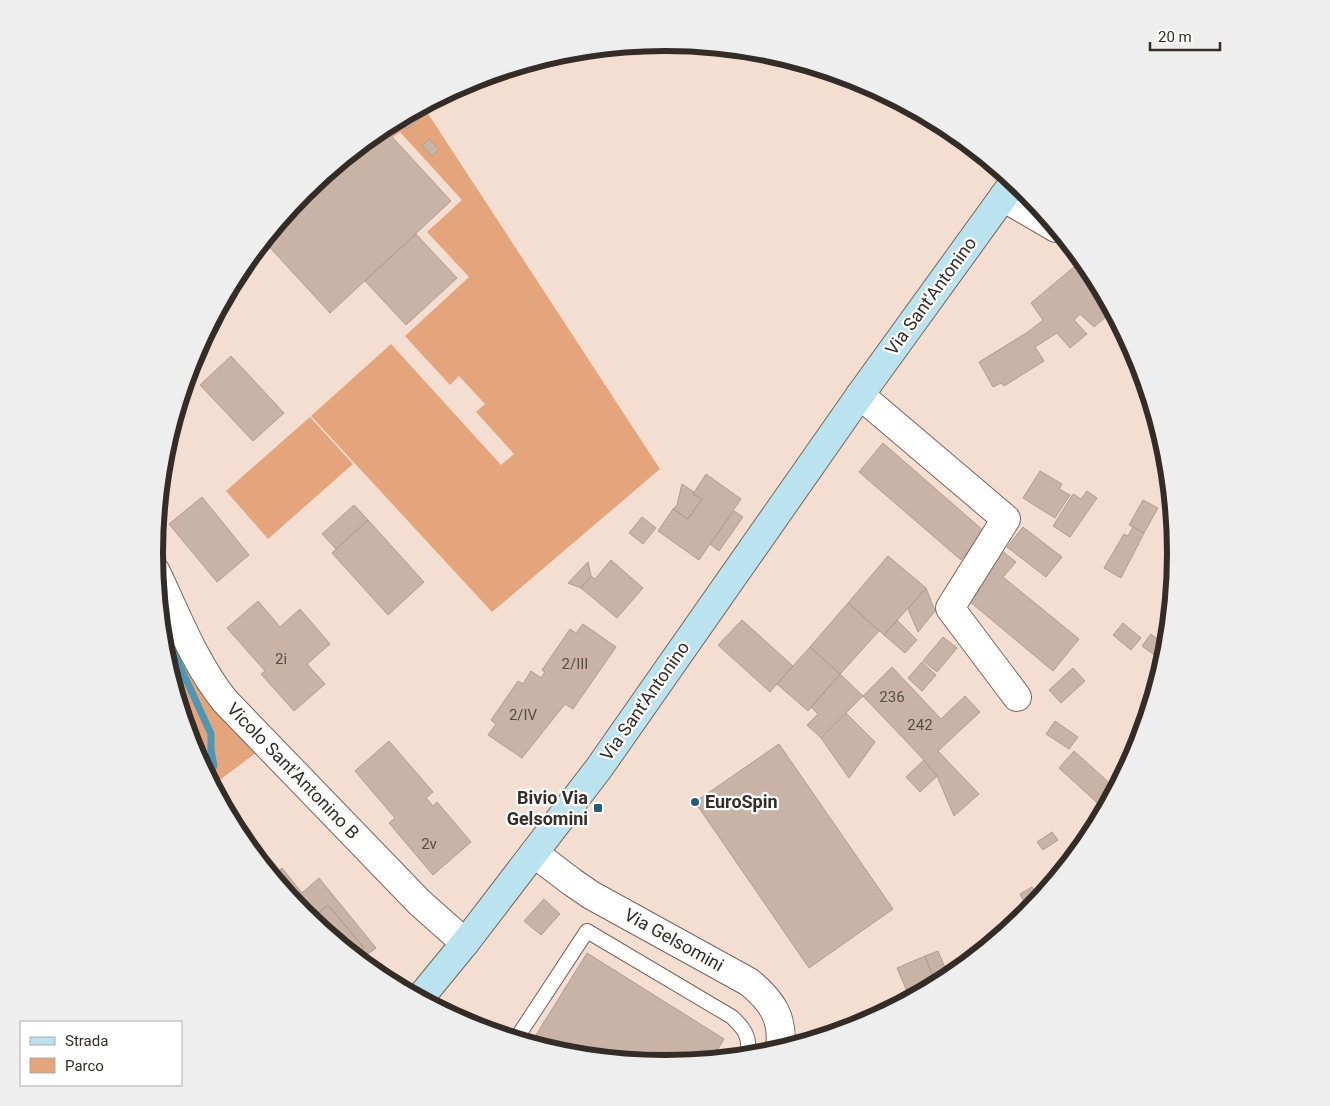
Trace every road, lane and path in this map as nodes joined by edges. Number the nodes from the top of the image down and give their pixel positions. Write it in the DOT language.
graph roads {
  1 [pos="1008,190"];
  2 [pos="1025,203"];
  3 [pos="860,395"];
  4 [pos="164,589"];
  5 [pos="1018,696"];
  6 [pos="534,853"];
  7 [pos="465,943"];
  8 [pos="416,989"];
  9 [pos="520,1033"];
  10 [pos="781,1041"];
  11 [pos="749,1047"];
  1 -- 2 [label="street, Via Sant'Antonino"];
  1 -- 3 [label="main road, Via Sant'Antonino"];
  3 -- 5 [label="street"];
  3 -- 6 [label="main road, Via Sant'Antonino"];
  4 -- 7 [label="street, Vicolo Sant'Antonino B"];
  6 -- 7 [label="main road, Via Sant'Antonino"];
  6 -- 10 [label="street, Via Gelsomini"];
  7 -- 8 [label="main road, Via Sant'Antonino"];
  9 -- 11 [label="lane"];
}
